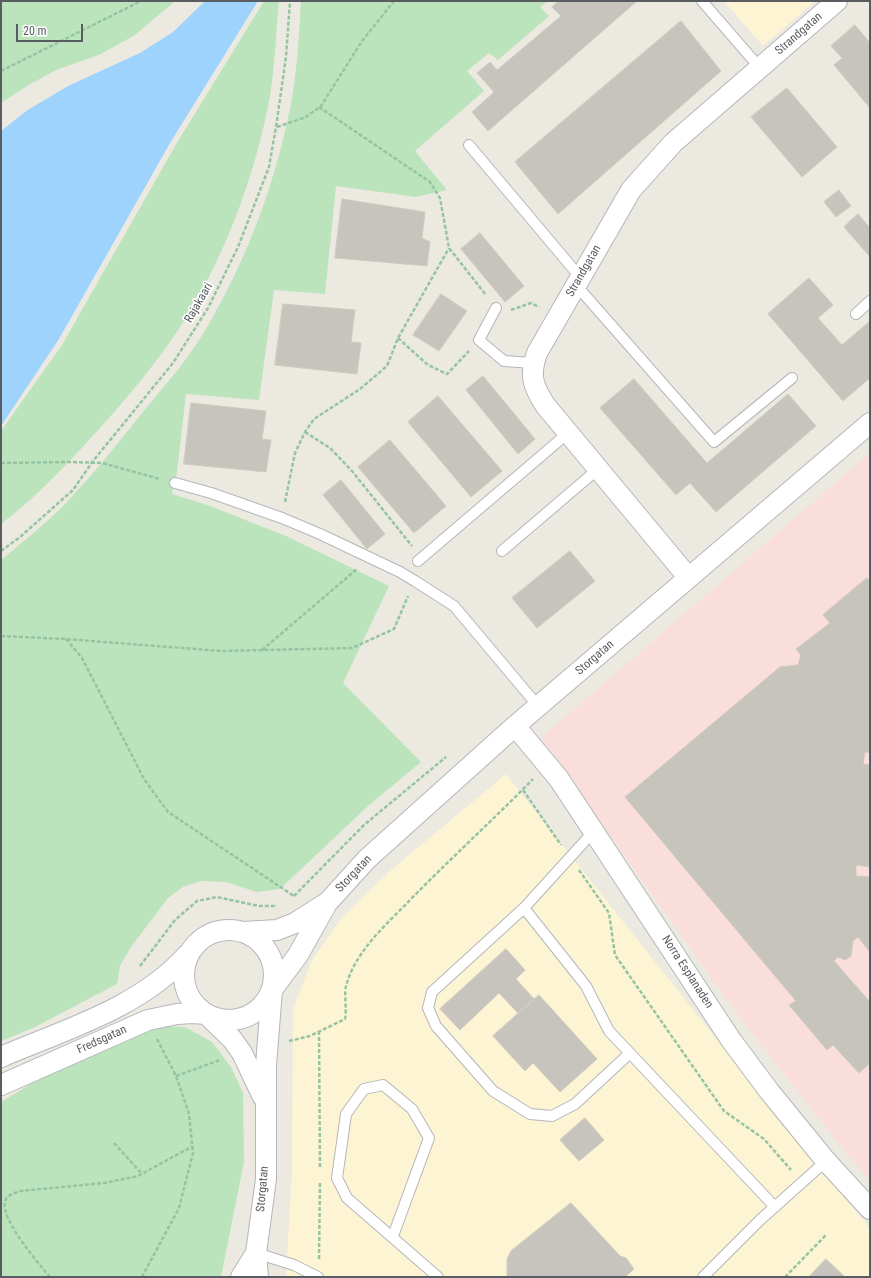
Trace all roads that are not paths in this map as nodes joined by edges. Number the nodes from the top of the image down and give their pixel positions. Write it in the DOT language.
graph roads {
  1 [pos="702,1"];
  2 [pos="837,1"];
  3 [pos="760,68"];
  4 [pos="469,145"];
  5 [pos="578,281"];
  6 [pos="870,301"];
  7 [pos="496,308"];
  8 [pos="856,314"];
  9 [pos="533,363"];
  10 [pos="792,378"];
  11 [pos="870,423"];
  12 [pos="568,433"];
  13 [pos="598,469"];
  14 [pos="175,483"];
  15 [pos="502,551"];
  16 [pos="419,559"];
  17 [pos="688,577"];
  18 [pos="538,706"];
  19 [pos="515,726"];
  20 [pos="594,831"];
  21 [pos="328,902"];
  22 [pos="524,908"];
  23 [pos="244,932"];
  24 [pos="190,952"];
  25 [pos="272,990"];
  26 [pos="206,1014"];
  27 [pos="630,1053"];
  28 [pos="1,1057"];
  29 [pos="1,1085"];
  30 [pos="265,1101"];
  31 [pos="826,1161"];
  32 [pos="775,1207"];
  33 [pos="870,1209"];
  34 [pos="393,1236"];
  35 [pos="256,1253"];
  36 [pos="241,1277"];
  37 [pos="258,1277"];
  38 [pos="318,1277"];
  39 [pos="438,1277"];
  40 [pos="703,1277"];
  1 -- 3 [label="lane"];
  2 -- 3 [label="street, Strandgatan"];
  3 -- 5 [label="street, Strandgatan"];
  4 -- 5 [label="lane"];
  5 -- 9 [label="street, Strandgatan"];
  5 -- 10 [label="lane"];
  6 -- 8 [label="lane"];
  7 -- 9 [label="lane"];
  9 -- 12 [label="street, Strandgatan"];
  11 -- 17 [label="street, Storgatan"];
  12 -- 13 [label="street, Strandgatan"];
  12 -- 16 [label="lane"];
  13 -- 15 [label="lane"];
  13 -- 17 [label="street, Strandgatan"];
  14 -- 18 [label="lane"];
  17 -- 18 [label="street, Storgatan"];
  18 -- 19 [label="street, Storgatan"];
  19 -- 20 [label="street, Norra Esplanaden"];
  19 -- 21 [label="street, Storgatan"];
  20 -- 22 [label="lane"];
  20 -- 31 [label="street, Norra Esplanaden"];
  21 -- 23 [label="street, Storgatan"];
  21 -- 25 [label="street, Storgatan"];
  22 -- 27 [label="lane"];
  22 -- 27 [label="lane"];
  23 -- 24 [label="street, Storgatan"];
  23 -- 25 [label="street, Storgatan"];
  24 -- 26 [label="street, Storgatan"];
  24 -- 28 [label="street, Fredsgatan"];
  25 -- 26 [label="street, Storgatan"];
  25 -- 30 [label="street, Storgatan"];
  26 -- 29 [label="street, Fredsgatan"];
  26 -- 30 [label="street, Storgatan"];
  27 -- 32 [label="lane"];
  30 -- 35 [label="street, Storgatan"];
  31 -- 32 [label="lane"];
  31 -- 33 [label="street, Norra Esplanaden"];
  32 -- 40 [label="lane"];
  34 -- 34 [label="lane"];
  34 -- 39 [label="lane"];
  35 -- 36 [label="street, Storgatan"];
  35 -- 37 [label="street, Storgatan"];
  35 -- 38 [label="lane"];
}
